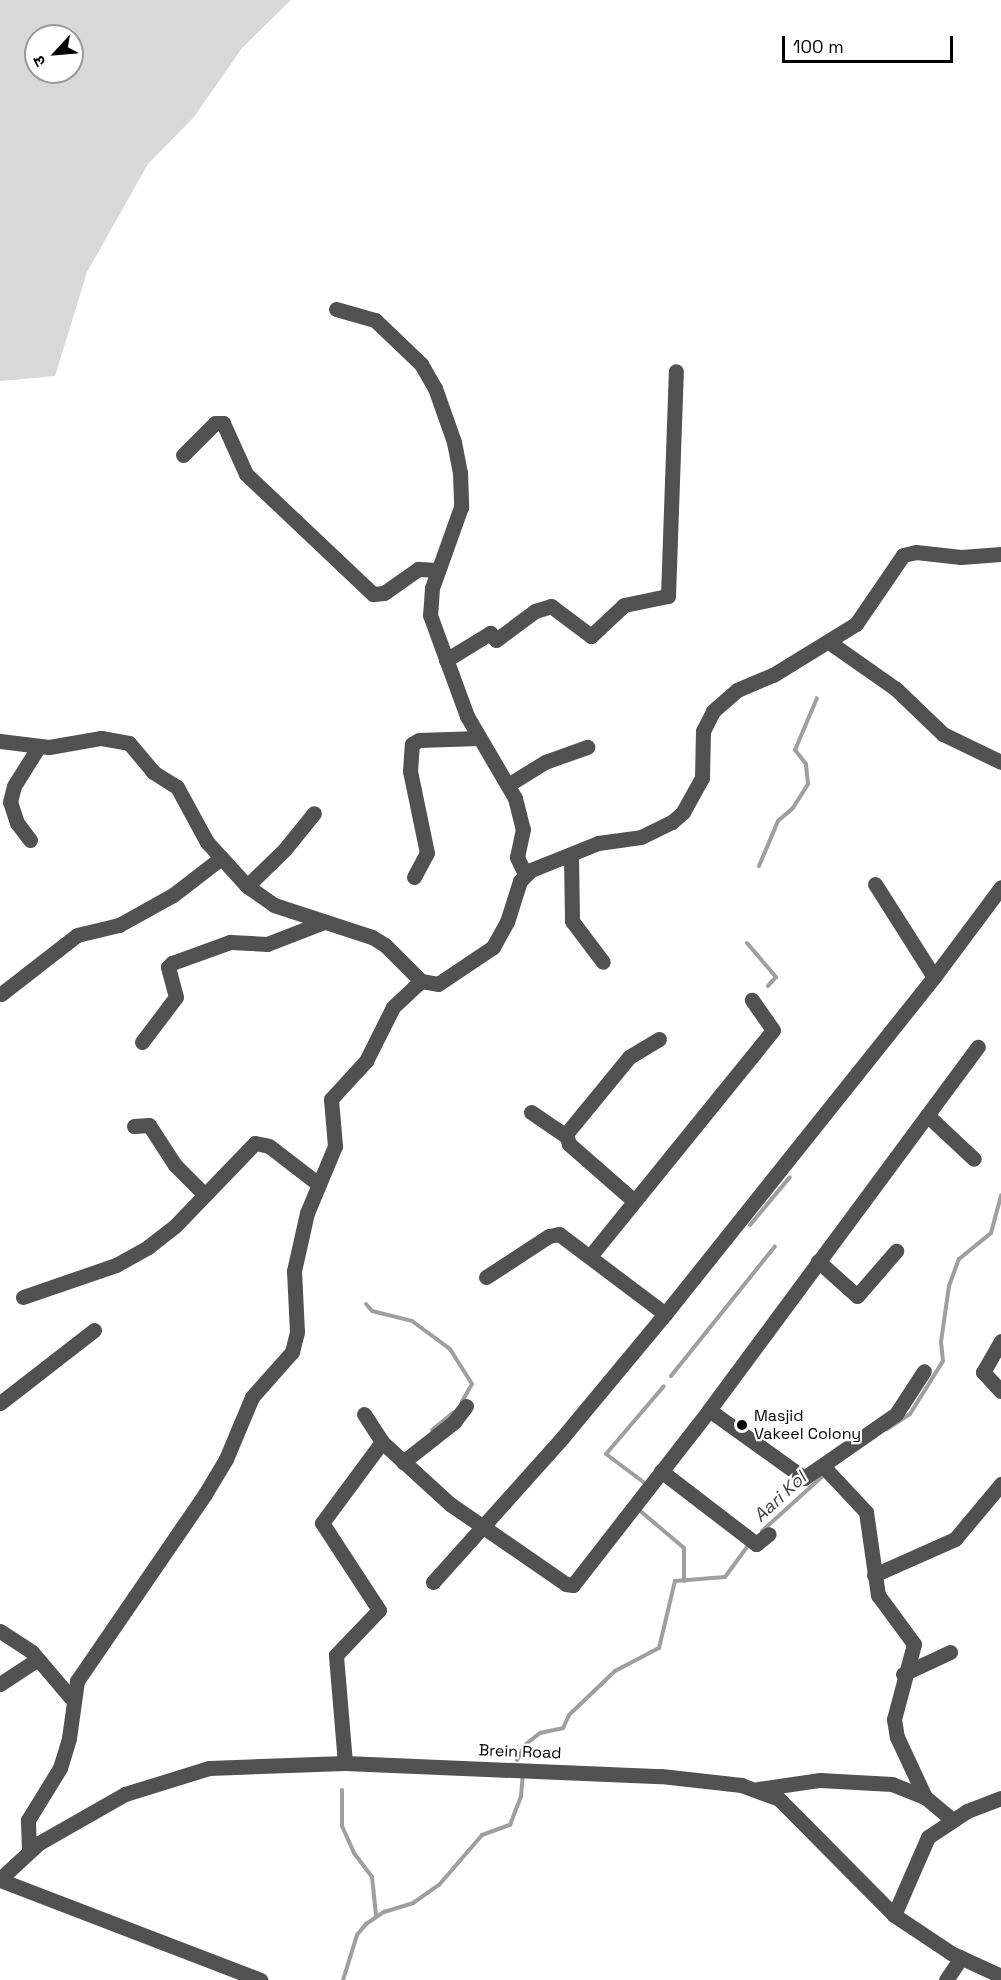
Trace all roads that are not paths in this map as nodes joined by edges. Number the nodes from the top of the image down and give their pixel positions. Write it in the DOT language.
graph roads {
  1 [pos="336,309"];
  2 [pos="676,371"];
  3 [pos="183,455"];
  4 [pos="1001,554"];
  5 [pos="438,570"];
  6 [pos="829,642"];
  7 [pos="446,660"];
  8 [pos="478,738"];
  9 [pos="0,741"];
  10 [pos="39,746"];
  11 [pos="587,747"];
  12 [pos="1001,762"];
  13 [pos="508,785"];
  14 [pos="314,813"];
  15 [pos="30,840"];
  16 [pos="571,856"];
  17 [pos="221,858"];
  18 [pos="525,874"];
  19 [pos="414,877"];
  20 [pos="875,884"];
  21 [pos="248,886"];
  22 [pos="1001,887"];
  23 [pos="324,922"];
  24 [pos="603,962"];
  25 [pos="934,977"];
  26 [pos="421,981"];
  27 [pos="1,994"];
  28 [pos="752,1000"];
  29 [pos="658,1039"];
  30 [pos="142,1042"];
  31 [pos="978,1047"];
  32 [pos="531,1112"];
  33 [pos="927,1115"];
  34 [pos="134,1126"];
  35 [pos="566,1137"];
  36 [pos="974,1159"];
  37 [pos="317,1183"];
  38 [pos="205,1195"];
  39 [pos="633,1200"];
  40 [pos="896,1251"];
  41 [pos="591,1255"];
  42 [pos="818,1261"];
  43 [pos="486,1277"];
  44 [pos="23,1297"];
  45 [pos="665,1314"];
  46 [pos="94,1330"];
  47 [pos="1001,1341"];
  48 [pos="924,1371"];
  49 [pos="1001,1391"];
  50 [pos="0,1403"];
  51 [pos="466,1406"];
  52 [pos="709,1410"];
  53 [pos="364,1414"];
  54 [pos="382,1443"];
  55 [pos="403,1462"];
  56 [pos="826,1470"];
  57 [pos="661,1471"];
  58 [pos="1001,1484"];
  59 [pos="480,1526"];
  60 [pos="769,1534"];
  61 [pos="874,1575"];
  62 [pos="433,1582"];
  63 [pos="3,1636"];
  64 [pos="950,1652"];
  65 [pos="38,1659"];
  66 [pos="903,1674"];
  67 [pos="0,1684"];
  68 [pos="71,1698"];
  69 [pos="345,1763"];
  70 [pos="758,1789"];
  71 [pos="925,1797"];
  72 [pos="1001,1798"];
  73 [pos="952,1820"];
  74 [pos="29,1850"];
  75 [pos="0,1879"];
  76 [pos="894,1915"];
  77 [pos="961,1958"];
  78 [pos="1001,1976"];
  79 [pos="260,1980"];
  80 [pos="946,1980"];
  1 -- 5 [label="street"];
  2 -- 7 [label="street"];
  3 -- 5 [label="street"];
  4 -- 6 [label="street"];
  5 -- 7 [label="street"];
  6 -- 12 [label="street"];
  6 -- 16 [label="street"];
  7 -- 8 [label="street"];
  8 -- 13 [label="street"];
  8 -- 19 [label="street"];
  9 -- 10 [label="street"];
  10 -- 15 [label="street"];
  10 -- 17 [label="street"];
  11 -- 13 [label="street"];
  13 -- 18 [label="street"];
  14 -- 21 [label="street"];
  16 -- 18 [label="street"];
  16 -- 24 [label="street"];
  17 -- 21 [label="street"];
  17 -- 27 [label="street"];
  18 -- 26 [label="street"];
  20 -- 25 [label="street"];
  21 -- 23 [label="street"];
  22 -- 25 [label="street"];
  23 -- 26 [label="street"];
  23 -- 30 [label="street"];
  25 -- 45 [label="street"];
  26 -- 37 [label="street"];
  28 -- 39 [label="street"];
  29 -- 35 [label="street"];
  31 -- 33 [label="street"];
  32 -- 35 [label="street"];
  33 -- 36 [label="street"];
  33 -- 42 [label="street"];
  34 -- 38 [label="street"];
  35 -- 39 [label="street"];
  37 -- 38 [label="street"];
  37 -- 68 [label="street"];
  38 -- 44 [label="street"];
  39 -- 41 [label="street"];
  40 -- 42 [label="street"];
  41 -- 43 [label="street"];
  41 -- 45 [label="street"];
  42 -- 52 [label="street"];
  45 -- 59 [label="street"];
  46 -- 50 [label="street"];
  47 -- 49 [label="street"];
  48 -- 56 [label="street"];
  51 -- 55 [label="street"];
  52 -- 56 [label="street"];
  52 -- 57 [label="street"];
  53 -- 54 [label="street"];
  54 -- 55 [label="street"];
  54 -- 69 [label="street"];
  55 -- 59 [label="street"];
  56 -- 61 [label="street"];
  57 -- 59 [label="street"];
  57 -- 60 [label="street"];
  58 -- 61 [label="street"];
  59 -- 62 [label="street"];
  61 -- 66 [label="street"];
  63 -- 65 [label="street"];
  64 -- 66 [label="street"];
  65 -- 67 [label="street"];
  65 -- 68 [label="street"];
  66 -- 71 [label="street"];
  68 -- 74 [label="street"];
  69 -- 70 [label="street, Brein Road"];
  69 -- 74 [label="street, Brein Road"];
  70 -- 71 [label="street"];
  70 -- 76 [label="street, Brein Road"];
  71 -- 73 [label="street"];
  72 -- 73 [label="street"];
  73 -- 76 [label="street"];
  74 -- 75 [label="street, Brein Road"];
  75 -- 79 [label="street"];
  76 -- 77 [label="street, Brein Road"];
  77 -- 78 [label="street, Brein Road"];
  77 -- 80 [label="street"];
}
